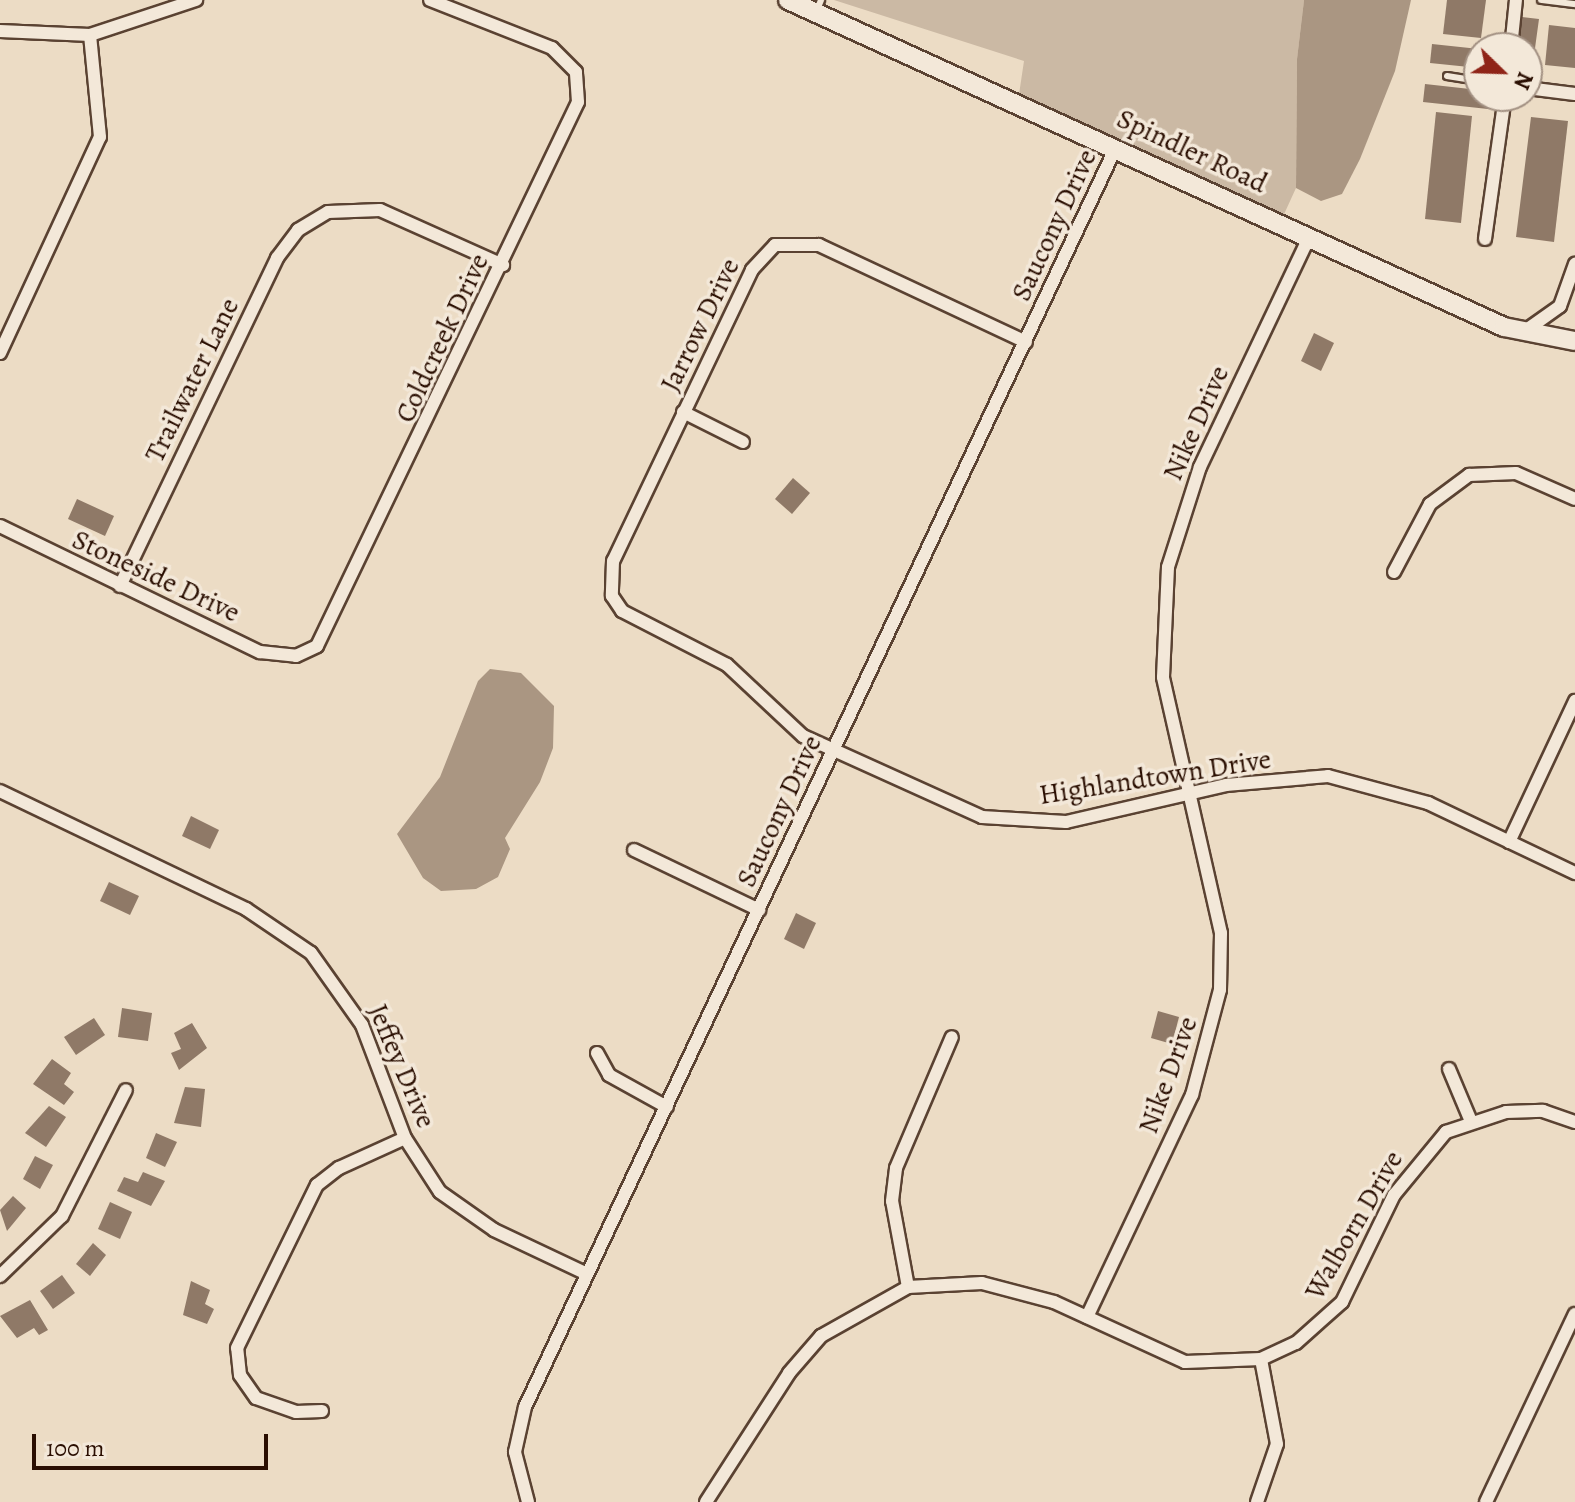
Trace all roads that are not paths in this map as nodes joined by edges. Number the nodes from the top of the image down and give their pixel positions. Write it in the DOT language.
graph roads {
  1 [pos="196,0"];
  2 [pos="430,0"];
  3 [pos="788,0"];
  4 [pos="1516,0"];
  5 [pos="1541,0"];
  6 [pos="1575,4"];
  7 [pos="819,6"];
  8 [pos="0,31"];
  9 [pos="1513,32"];
  10 [pos="90,35"];
  11 [pos="1447,76"];
  12 [pos="1463,78"];
  13 [pos="1543,90"];
  14 [pos="1575,94"];
  15 [pos="1503,112"];
  16 [pos="1116,147"];
  17 [pos="1309,237"];
  18 [pos="1485,239"];
  19 [pos="1575,264"];
  20 [pos="503,265"];
  21 [pos="1523,332"];
  22 [pos="1575,341"];
  23 [pos="1026,342"];
  24 [pos="0,353"];
  25 [pos="683,412"];
  26 [pos="743,442"];
  27 [pos="1575,499"];
  28 [pos="0,526"];
  29 [pos="1394,572"];
  30 [pos="120,586"];
  31 [pos="612,596"];
  32 [pos="296,656"];
  33 [pos="1575,701"];
  34 [pos="834,750"];
  35 [pos="0,791"];
  36 [pos="1189,794"];
  37 [pos="1509,842"];
  38 [pos="634,850"];
  39 [pos="1575,873"];
  40 [pos="759,910"];
  41 [pos="952,1037"];
  42 [pos="597,1053"];
  43 [pos="1449,1069"];
  44 [pos="126,1090"];
  45 [pos="667,1107"];
  46 [pos="1470,1119"];
  47 [pos="1575,1122"];
  48 [pos="405,1138"];
  49 [pos="587,1274"];
  50 [pos="0,1276"];
  51 [pos="908,1287"];
  52 [pos="1575,1314"];
  53 [pos="1087,1317"];
  54 [pos="1261,1359"];
  55 [pos="322,1411"];
  56 [pos="528,1502"];
  57 [pos="706,1502"];
  58 [pos="1257,1502"];
  59 [pos="1486,1502"];
  1 -- 10 [label="street"];
  2 -- 20 [label="street, Coldcreek Drive"];
  3 -- 7 [label="street, Spindler Road"];
  4 -- 9 [label="street"];
  5 -- 6 [label="lane"];
  7 -- 16 [label="street, Spindler Road"];
  8 -- 10 [label="street"];
  10 -- 24 [label="street"];
  11 -- 12 [label="lane"];
  13 -- 14 [label="street"];
  15 -- 18 [label="street"];
  16 -- 17 [label="street, Spindler Road"];
  16 -- 23 [label="street, Saucony Drive"];
  17 -- 21 [label="street, Spindler Road"];
  17 -- 36 [label="street, Nike Drive"];
  19 -- 21 [label="street"];
  20 -- 30 [label="street, Trailwater Lane"];
  20 -- 32 [label="street, Coldcreek Drive"];
  21 -- 22 [label="street, Spindler Road"];
  23 -- 25 [label="street, Jarrow Drive"];
  23 -- 34 [label="street, Saucony Drive"];
  25 -- 26 [label="street"];
  25 -- 31 [label="street, Jarrow Drive"];
  27 -- 29 [label="street"];
  28 -- 30 [label="street, Stoneside Drive"];
  30 -- 32 [label="street, Stoneside Drive"];
  31 -- 34 [label="street, Highlandtown Drive"];
  33 -- 37 [label="street"];
  34 -- 36 [label="street, Highlandtown Drive"];
  34 -- 40 [label="street, Saucony Drive"];
  35 -- 48 [label="street, Jeffey Drive"];
  36 -- 37 [label="street, Highlandtown Drive"];
  36 -- 53 [label="street, Nike Drive"];
  37 -- 39 [label="street, Highlandtown Drive"];
  38 -- 40 [label="street"];
  40 -- 45 [label="street, Saucony Drive"];
  41 -- 51 [label="street"];
  42 -- 45 [label="street"];
  43 -- 46 [label="street"];
  44 -- 50 [label="street"];
  45 -- 49 [label="street, Saucony Drive"];
  46 -- 47 [label="street, Walborn Drive"];
  46 -- 54 [label="street, Walborn Drive"];
  48 -- 49 [label="street, Jeffey Drive"];
  48 -- 55 [label="street"];
  49 -- 56 [label="street, Saucony Drive"];
  51 -- 53 [label="street"];
  51 -- 57 [label="street"];
  52 -- 59 [label="street"];
  53 -- 54 [label="street, Walborn Drive"];
  54 -- 58 [label="street"];
}
